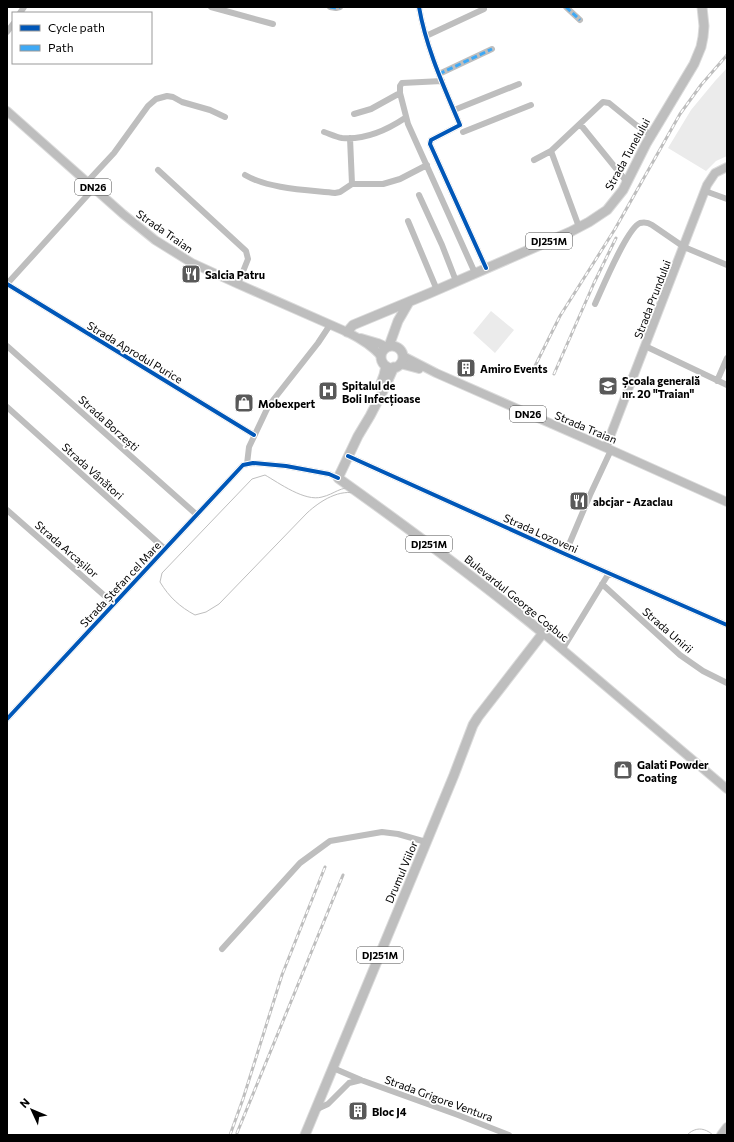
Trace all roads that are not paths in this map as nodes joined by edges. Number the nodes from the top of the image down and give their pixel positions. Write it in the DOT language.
graph roads {
  1 [pos="211,7"];
  2 [pos="330,7"];
  3 [pos="340,7"];
  4 [pos="419,7"];
  5 [pos="566,7"];
  6 [pos="702,7"];
  7 [pos="484,9"];
  8 [pos="580,20"];
  9 [pos="273,24"];
  10 [pos="426,36"];
  11 [pos="492,49"];
  12 [pos="439,74"];
  13 [pos="442,81"];
  14 [pos="519,84"];
  15 [pos="400,93"];
  16 [pos="531,105"];
  17 [pos="454,110"];
  18 [pos="7,111"];
  19 [pos="354,114"];
  20 [pos="225,117"];
  21 [pos="406,118"];
  22 [pos="580,124"];
  23 [pos="324,132"];
  24 [pos="463,132"];
  25 [pos="651,135"];
  26 [pos="350,138"];
  27 [pos="551,151"];
  28 [pos="534,160"];
  29 [pos="439,164"];
  30 [pos="428,167"];
  31 [pos="727,167"];
  32 [pos="158,170"];
  33 [pos="245,175"];
  34 [pos="87,182"];
  35 [pos="627,182"];
  36 [pos="352,184"];
  37 [pos="94,188"];
  38 [pos="704,191"];
  39 [pos="419,195"];
  40 [pos="727,199"];
  41 [pos="408,222"];
  42 [pos="579,227"];
  43 [pos="684,247"];
  44 [pos="727,265"];
  45 [pos="486,268"];
  46 [pos="476,273"];
  47 [pos="456,281"];
  48 [pos="7,284"];
  49 [pos="238,284"];
  50 [pos="437,290"];
  51 [pos="409,302"];
  52 [pos="595,304"];
  53 [pos="330,325"];
  54 [pos="347,332"];
  55 [pos="358,338"];
  56 [pos="7,346"];
  57 [pos="645,346"];
  58 [pos="391,347"];
  59 [pos="381,356"];
  60 [pos="727,358"];
  61 [pos="396,363"];
  62 [pos="717,380"];
  63 [pos="727,385"];
  64 [pos="7,407"];
  65 [pos="254,435"];
  66 [pos="609,449"];
  67 [pos="348,456"];
  68 [pos="247,464"];
  69 [pos="338,478"];
  70 [pos="727,502"];
  71 [pos="7,510"];
  72 [pos="197,514"];
  73 [pos="165,549"];
  74 [pos="565,554"];
  75 [pos="609,573"];
  76 [pos="602,584"];
  77 [pos="114,604"];
  78 [pos="727,625"];
  79 [pos="544,633"];
  80 [pos="562,650"];
  81 [pos="727,683"];
  82 [pos="7,719"];
  83 [pos="727,790"];
  84 [pos="426,842"];
  85 [pos="222,949"];
  86 [pos="333,1068"];
  87 [pos="361,1080"];
  88 [pos="315,1110"];
  89 [pos="727,1127"];
  90 [pos="305,1135"];
  91 [pos="509,1135"];
  92 [pos="721,1135"];
  1 -- 9 [label="street"];
  2 -- 3 [label="street"];
  4 -- 10 [label="street"];
  5 -- 8 [label="street"];
  6 -- 25 [label="highway, Strada Tunelului / DJ251M"];
  7 -- 10 [label="street"];
  10 -- 12 [label="street"];
  11 -- 12 [label="street"];
  12 -- 13 [label="street"];
  13 -- 15 [label="street"];
  13 -- 17 [label="street"];
  14 -- 17 [label="street"];
  15 -- 19 [label="street"];
  15 -- 21 [label="street"];
  16 -- 24 [label="street"];
  17 -- 29 [label="street"];
  18 -- 34 [label="main road, Strada Traian / DN26"];
  20 -- 34 [label="street"];
  21 -- 26 [label="street"];
  21 -- 30 [label="street"];
  22 -- 25 [label="street"];
  22 -- 27 [label="street"];
  22 -- 35 [label="street"];
  23 -- 26 [label="street"];
  25 -- 35 [label="highway, Strada Tunelului / DJ251M"];
  26 -- 36 [label="street"];
  27 -- 28 [label="street"];
  27 -- 42 [label="street"];
  29 -- 30 [label="street"];
  29 -- 45 [label="street"];
  30 -- 36 [label="street"];
  30 -- 46 [label="street"];
  31 -- 38 [label="main road, Strada Prundului"];
  32 -- 49 [label="street"];
  33 -- 36 [label="street"];
  34 -- 37 [label="main road, Strada Traian / DN26"];
  35 -- 42 [label="highway, Strada Tunelului / DJ251M"];
  37 -- 48 [label="street"];
  37 -- 49 [label="main road, Strada Traian / DN26"];
  38 -- 40 [label="street"];
  38 -- 43 [label="main road, Strada Prundului"];
  39 -- 47 [label="street"];
  41 -- 50 [label="street"];
  42 -- 45 [label="highway, Strada Tunelului / DJ251M"];
  43 -- 44 [label="street"];
  43 -- 52 [label="street"];
  43 -- 57 [label="main road, Strada Prundului"];
  45 -- 46 [label="highway, Strada Tunelului / DJ251M"];
  46 -- 47 [label="highway, Strada Tunelului / DJ251M"];
  47 -- 50 [label="highway, Strada Tunelului / DJ251M"];
  48 -- 65 [label="street, Strada Aprodul Purice"];
  49 -- 53 [label="main road, Strada Traian / DN26"];
  50 -- 51 [label="highway, Strada Tunelului / DJ251M"];
  51 -- 54 [label="highway, DJ251M"];
  51 -- 58 [label="highway"];
  53 -- 54 [label="main road, Strada Traian / DN26"];
  53 -- 65 [label="street"];
  54 -- 55 [label="main road, Strada Traian / DN26"];
  55 -- 58 [label="main road, Strada Traian / DN26"];
  55 -- 59 [label="main road, Strada Traian / DN26"];
  56 -- 72 [label="street, Strada Borzești"];
  57 -- 62 [label="street"];
  57 -- 66 [label="main road, Strada Prundului"];
  58 -- 59 [label="highway"];
  58 -- 61 [label="highway"];
  59 -- 61 [label="highway, DN26"];
  60 -- 62 [label="street"];
  61 -- 66 [label="main road, Strada Traian / DN26"];
  61 -- 67 [label="highway"];
  62 -- 63 [label="street"];
  64 -- 73 [label="street, Strada Vânători"];
  65 -- 68 [label="street"];
  66 -- 70 [label="main road, Strada Traian / DN26"];
  66 -- 74 [label="street, Strada Prundului"];
  67 -- 69 [label="highway"];
  67 -- 74 [label="street, Strada Lozoveni"];
  68 -- 69 [label="street, Bulevardul George Coșbuc"];
  68 -- 72 [label="street, Strada Ștefan cel Mare"];
  69 -- 79 [label="highway, Bulevardul George Coșbuc / DJ251M"];
  71 -- 77 [label="street, Strada Arcașilor"];
  72 -- 73 [label="street, Strada Ștefan cel Mare"];
  73 -- 77 [label="street, Strada Ștefan cel Mare"];
  74 -- 75 [label="street, Strada Lozoveni"];
  75 -- 76 [label="street"];
  75 -- 78 [label="street, Strada Lozoveni"];
  76 -- 80 [label="street"];
  76 -- 81 [label="street, Strada Unirii"];
  77 -- 82 [label="street, Strada Ștefan cel Mare"];
  79 -- 80 [label="main road, Bulevardul George Coșbuc"];
  79 -- 84 [label="highway, Drumul Viilor / DJ251M"];
  80 -- 83 [label="main road, Bulevardul George Coșbuc"];
  84 -- 85 [label="street"];
  84 -- 86 [label="highway, Drumul Viilor / DJ251M"];
  86 -- 87 [label="street, Strada Grigore Ventura"];
  86 -- 88 [label="highway, Drumul Viilor / DJ251M"];
  87 -- 88 [label="street"];
  87 -- 91 [label="street, Strada Grigore Ventura"];
  88 -- 90 [label="highway, Drumul Viilor / DJ251M"];
  89 -- 92 [label="main road"];
}
